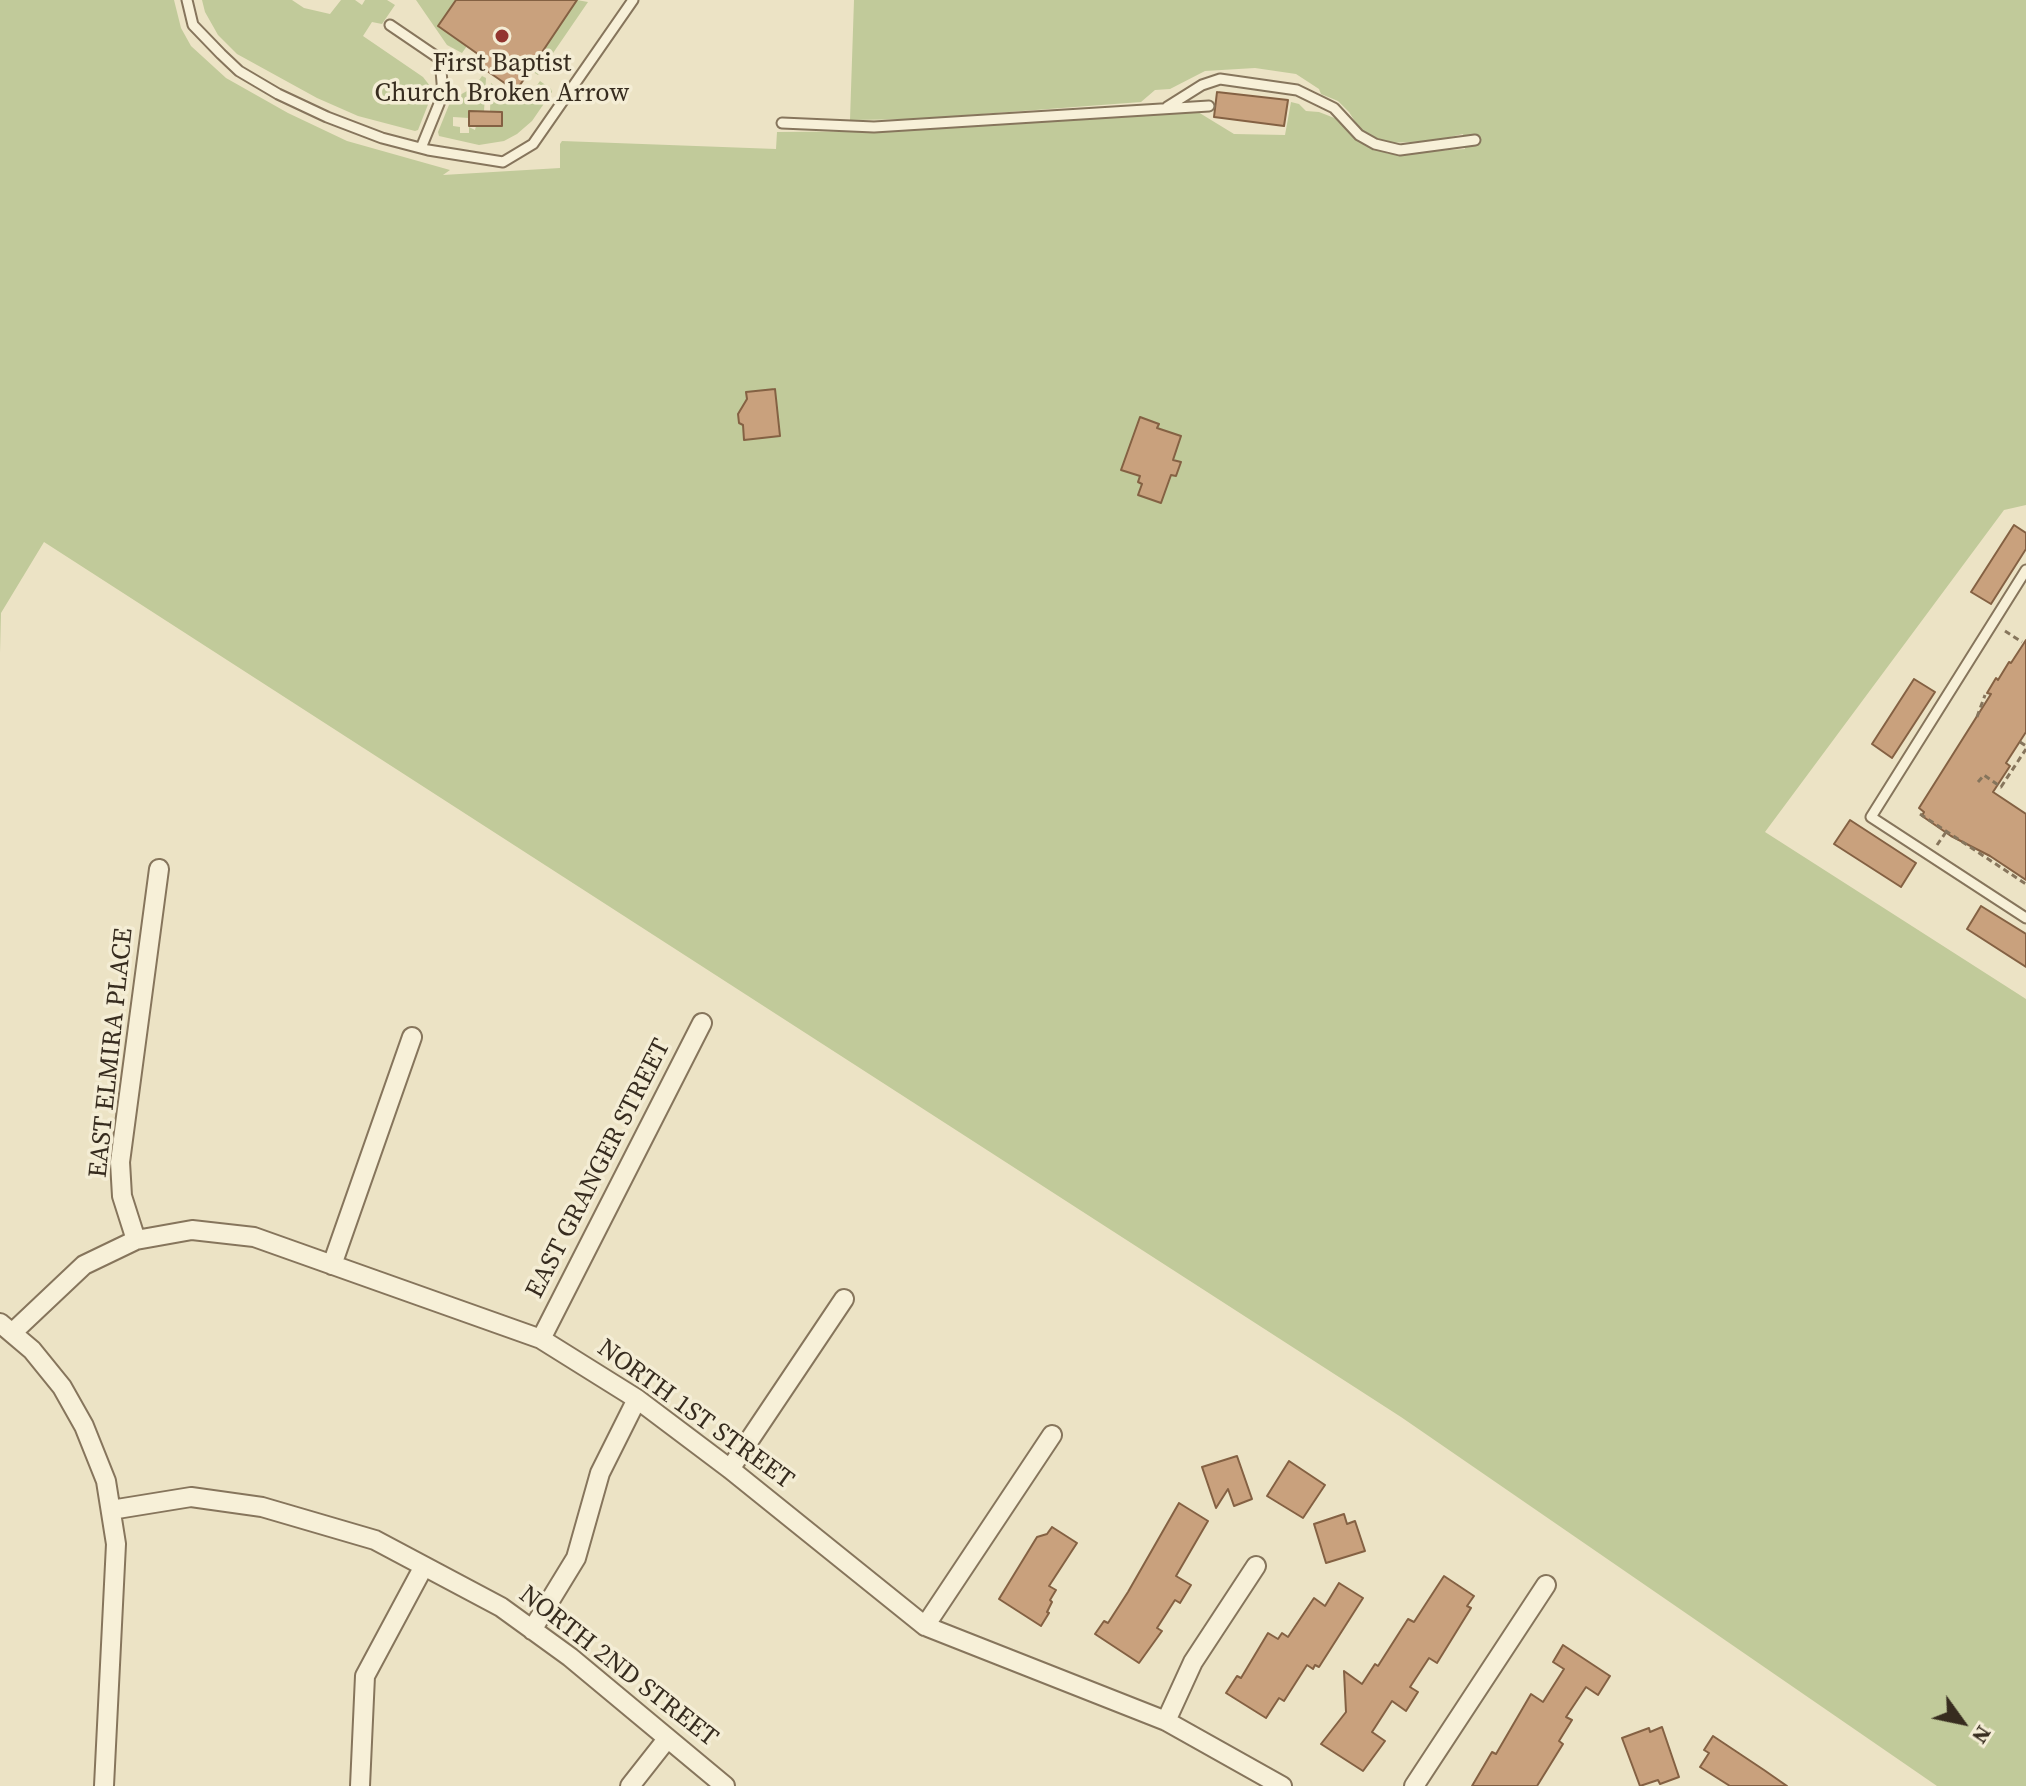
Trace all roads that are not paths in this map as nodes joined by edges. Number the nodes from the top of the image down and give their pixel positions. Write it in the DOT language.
graph roads {
  1 [pos="187,0"];
  2 [pos="633,0"];
  3 [pos="390,25"];
  4 [pos="1209,106"];
  5 [pos="1164,109"];
  6 [pos="782,123"];
  7 [pos="1475,140"];
  8 [pos="421,148"];
  9 [pos="2026,570"];
  10 [pos="159,869"];
  11 [pos="2026,918"];
  12 [pos="702,1023"];
  13 [pos="412,1037"];
  14 [pos="136,1240"];
  15 [pos="332,1265"];
  16 [pos="844,1299"];
  17 [pos="6,1328"];
  18 [pos="541,1339"];
  19 [pos="637,1399"];
  20 [pos="1052,1435"];
  21 [pos="730,1469"];
  22 [pos="111,1510"];
  23 [pos="424,1566"];
  24 [pos="1256,1566"];
  25 [pos="1546,1585"];
  26 [pos="925,1626"];
  27 [pos="532,1630"];
  28 [pos="1166,1721"];
  29 [pos="667,1739"];
  30 [pos="104,1786"];
  31 [pos="360,1786"];
  32 [pos="630,1786"];
  33 [pos="725,1786"];
  34 [pos="1282,1786"];
  35 [pos="1414,1786"];
  1 -- 8 [label="lane"];
  2 -- 8 [label="lane"];
  3 -- 8 [label="lane"];
  4 -- 5 [label="lane"];
  5 -- 6 [label="lane"];
  5 -- 7 [label="lane"];
  9 -- 11 [label="lane"];
  10 -- 14 [label="street, EAST ELMIRA PLACE"];
  12 -- 18 [label="street, EAST GRANGER STREET"];
  13 -- 15 [label="street"];
  14 -- 15 [label="street, NORTH 1ST STREET"];
  14 -- 17 [label="street, NORTH 1ST STREET"];
  15 -- 18 [label="street, NORTH 1ST STREET"];
  16 -- 21 [label="street"];
  17 -- 22 [label="street"];
  18 -- 19 [label="street, NORTH 1ST STREET"];
  19 -- 21 [label="street, NORTH 1ST STREET"];
  19 -- 27 [label="street"];
  20 -- 26 [label="street"];
  21 -- 26 [label="street, NORTH 1ST STREET"];
  22 -- 23 [label="street, NORTH 2ND STREET"];
  22 -- 30 [label="street"];
  23 -- 27 [label="street, NORTH 2ND STREET"];
  23 -- 31 [label="street"];
  24 -- 28 [label="street"];
  25 -- 35 [label="street"];
  26 -- 28 [label="street, NORTH 1ST STREET"];
  27 -- 29 [label="street, NORTH 2ND STREET"];
  28 -- 34 [label="street, NORTH 1ST STREET"];
  29 -- 32 [label="street"];
  29 -- 33 [label="street, NORTH 2ND STREET"];
}
